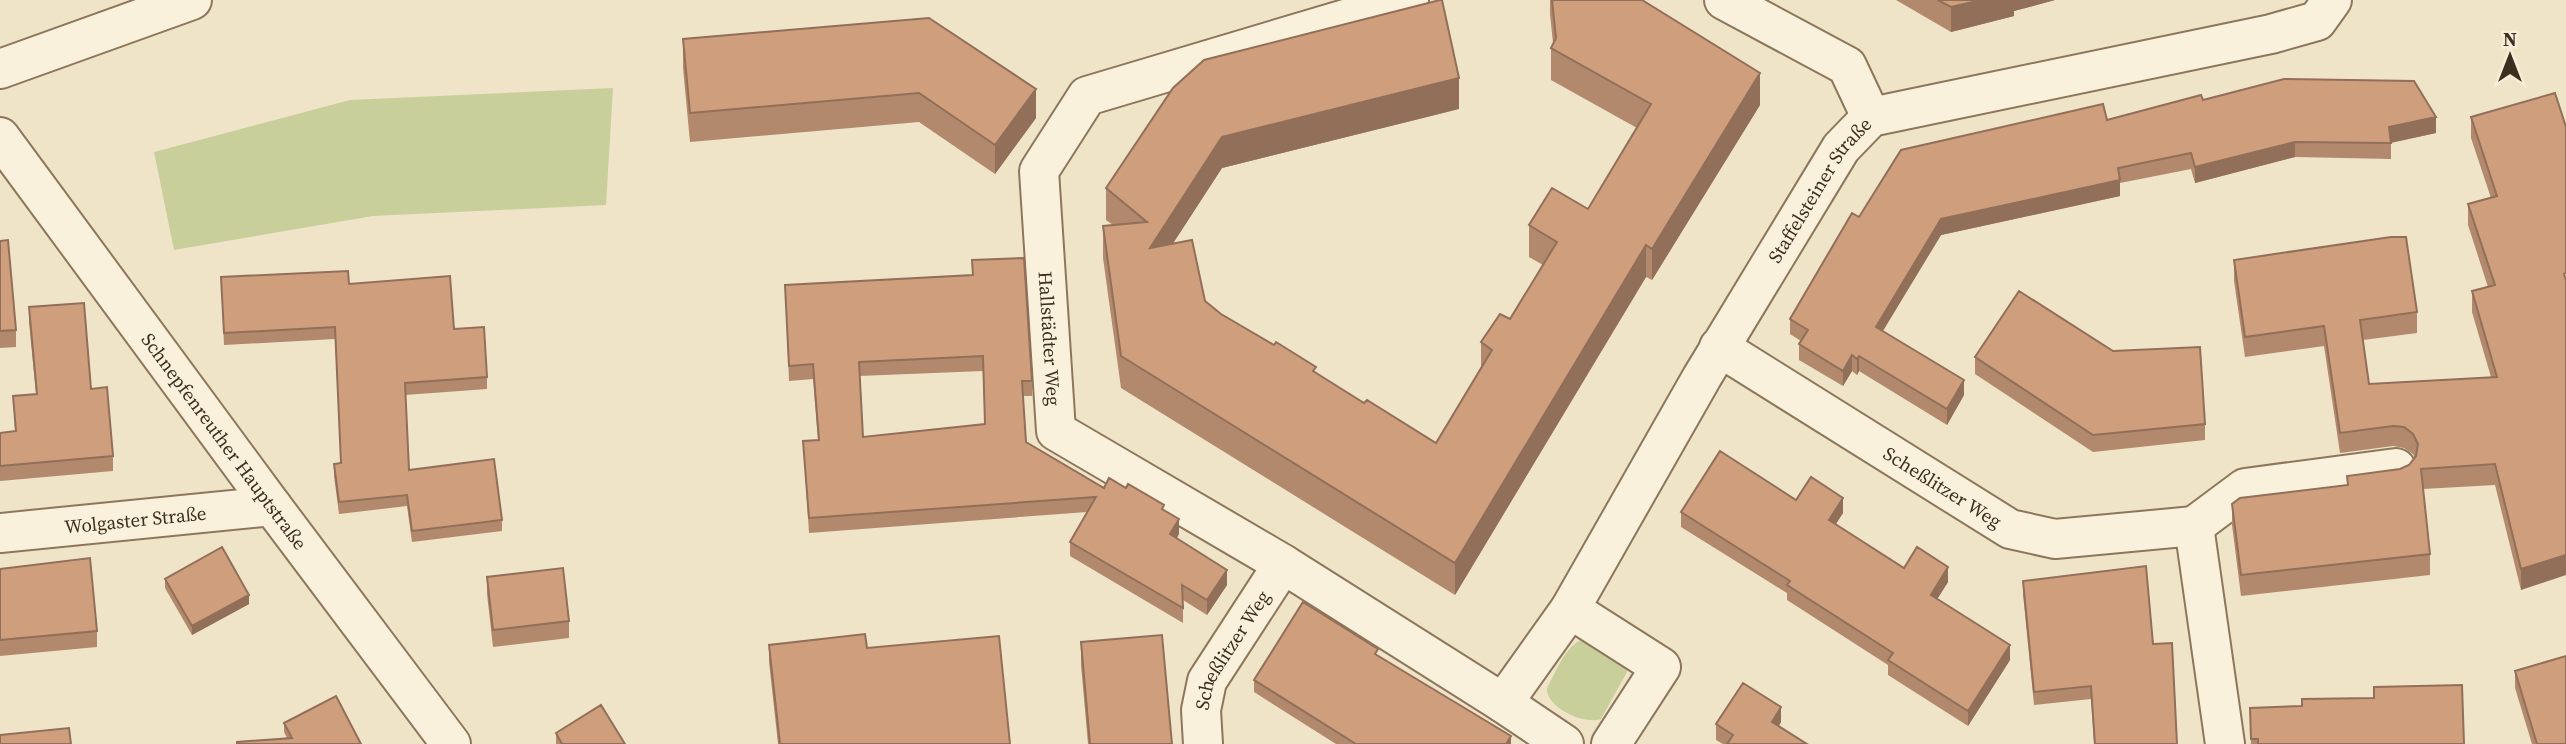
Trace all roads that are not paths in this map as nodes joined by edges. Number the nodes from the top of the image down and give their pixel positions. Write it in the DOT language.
graph roads {
  1 [pos="192,0"];
  2 [pos="1409,0"];
  3 [pos="1724,0"];
  4 [pos="2332,0"];
  5 [pos="0,69"];
  6 [pos="1871,117"];
  7 [pos="0,137"];
  8 [pos="1719,348"];
  9 [pos="2396,468"];
  10 [pos="272,506"];
  11 [pos="2194,526"];
  12 [pos="0,533"];
  13 [pos="1283,564"];
  14 [pos="1570,609"];
  15 [pos="1494,698"];
  16 [pos="452,744"];
  17 [pos="1203,744"];
  18 [pos="1564,744"];
  19 [pos="1611,744"];
  20 [pos="2225,744"];
  1 -- 5 [label="street"];
  2 -- 13 [label="street, Hallstädter Weg"];
  3 -- 6 [label="street"];
  4 -- 6 [label="street, Staffelsteiner Straße"];
  6 -- 8 [label="street, Staffelsteiner Straße"];
  7 -- 10 [label="street, Schnepfenreuther Hauptstraße"];
  8 -- 11 [label="street, Scheßlitzer Weg"];
  8 -- 14 [label="street, Staffelsteiner Straße"];
  9 -- 11 [label="street"];
  10 -- 12 [label="street, Wolgaster Straße"];
  10 -- 16 [label="street, Schnepfenreuther Hauptstraße"];
  11 -- 20 [label="street"];
  13 -- 15 [label="street, Hallstädter Weg"];
  13 -- 17 [label="street, Scheßlitzer Weg"];
  14 -- 15 [label="street, Staffelsteiner Straße"];
  14 -- 19 [label="street"];
  15 -- 18 [label="street"];
}
